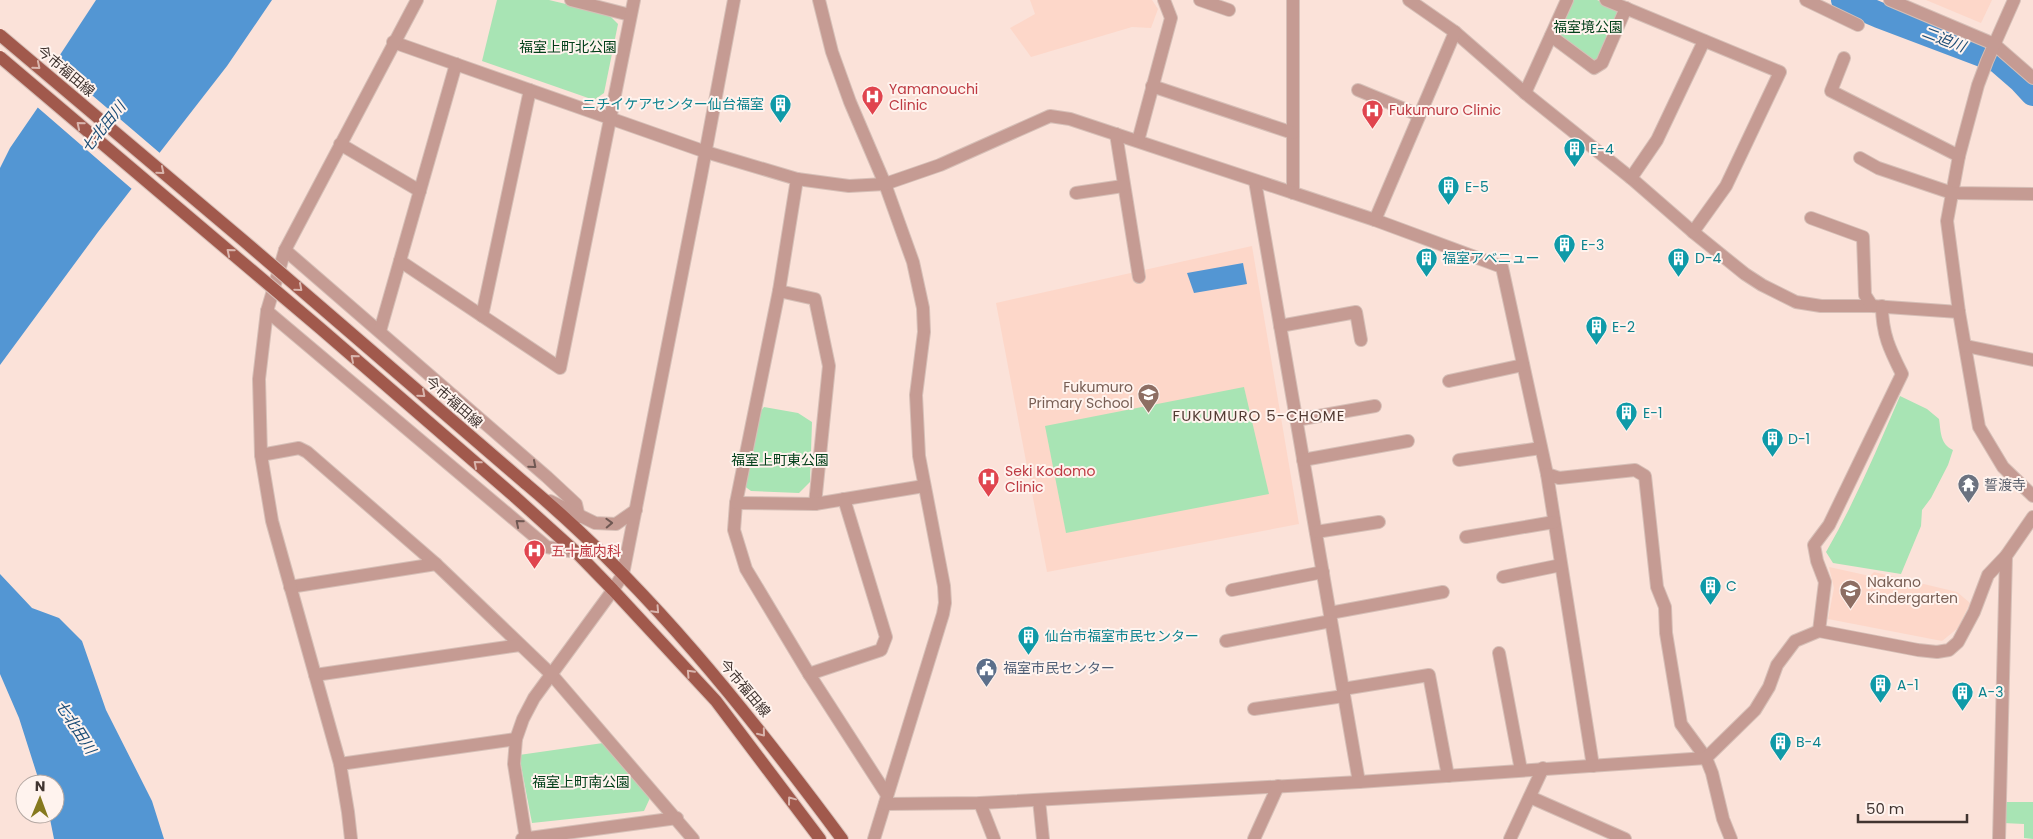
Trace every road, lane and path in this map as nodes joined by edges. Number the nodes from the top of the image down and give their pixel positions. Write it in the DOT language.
graph roads {
  1 [pos="417,0"];
  2 [pos="572,0"];
  3 [pos="634,0"];
  4 [pos="734,0"];
  5 [pos="819,0"];
  6 [pos="1164,0"];
  7 [pos="1200,0"];
  8 [pos="1293,0"];
  9 [pos="1410,0"];
  10 [pos="1606,0"];
  11 [pos="1806,0"];
  12 [pos="1890,0"];
  13 [pos="2014,0"];
  14 [pos="1564,2"];
  15 [pos="1626,8"];
  16 [pos="1229,10"];
  17 [pos="630,15"];
  18 [pos="1858,25"];
  19 [pos="1455,32"];
  20 [pos="0,35"];
  21 [pos="1551,36"];
  22 [pos="1704,41"];
  23 [pos="394,42"];
  24 [pos="1993,46"];
  25 [pos="0,58"];
  26 [pos="1844,58"];
  27 [pos="456,64"];
  28 [pos="2033,78"];
  29 [pos="1152,86"];
  30 [pos="530,90"];
  31 [pos="1358,90"];
  32 [pos="1525,93"];
  33 [pos="1419,115"];
  34 [pos="609,118"];
  35 [pos="1116,134"];
  36 [pos="1294,134"];
  37 [pos="1138,141"];
  38 [pos="340,144"];
  39 [pos="706,152"];
  40 [pos="1959,156"];
  41 [pos="1860,158"];
  42 [pos="1631,178"];
  43 [pos="797,180"];
  44 [pos="1255,181"];
  45 [pos="885,184"];
  46 [pos="1123,186"];
  47 [pos="420,191"];
  48 [pos="1076,193"];
  49 [pos="1293,193"];
  50 [pos="1952,193"];
  51 [pos="2033,194"];
  52 [pos="1811,218"];
  53 [pos="1375,220"];
  54 [pos="1693,232"];
  55 [pos="285,250"];
  56 [pos="400,262"];
  57 [pos="1139,276"];
  58 [pos="778,291"];
  59 [pos="1877,306"];
  60 [pos="267,311"];
  61 [pos="1959,312"];
  62 [pos="482,316"];
  63 [pos="1280,326"];
  64 [pos="380,330"];
  65 [pos="1361,340"];
  66 [pos="1966,346"];
  67 [pos="2033,360"];
  68 [pos="1523,365"];
  69 [pos="1449,381"];
  70 [pos="1375,406"];
  71 [pos="1296,420"];
  72 [pos="1408,441"];
  73 [pos="1541,448"];
  74 [pos="261,454"];
  75 [pos="1303,460"];
  76 [pos="1460,460"];
  77 [pos="1547,474"];
  78 [pos="924,486"];
  79 [pos="541,496"];
  80 [pos="2033,496"];
  81 [pos="844,499"];
  82 [pos="736,503"];
  83 [pos="815,504"];
  84 [pos="636,510"];
  85 [pos="579,517"];
  86 [pos="2033,517"];
  87 [pos="1379,522"];
  88 [pos="1554,522"];
  89 [pos="1316,532"];
  90 [pos="1466,537"];
  91 [pos="576,552"];
  92 [pos="2006,556"];
  93 [pos="436,564"];
  94 [pos="1561,565"];
  95 [pos="1323,572"];
  96 [pos="623,574"];
  97 [pos="1503,577"];
  98 [pos="290,587"];
  99 [pos="613,590"];
  100 [pos="1232,590"];
  101 [pos="1443,592"];
  102 [pos="1330,617"];
  103 [pos="1819,631"];
  104 [pos="1226,640"];
  105 [pos="520,645"];
  106 [pos="1499,653"];
  107 [pos="809,674"];
  108 [pos="315,675"];
  109 [pos="552,675"];
  110 [pos="1344,692"];
  111 [pos="1254,708"];
  112 [pos="516,738"];
  113 [pos="1706,758"];
  114 [pos="340,764"];
  115 [pos="1593,766"];
  116 [pos="1543,768"];
  117 [pos="1521,770"];
  118 [pos="1448,776"];
  119 [pos="1359,782"];
  120 [pos="1278,786"];
  121 [pos="1530,797"];
  122 [pos="886,800"];
  123 [pos="1039,800"];
  124 [pos="980,804"];
  125 [pos="677,818"];
  126 [pos="351,839"];
  127 [pos="522,839"];
  128 [pos="526,839"];
  129 [pos="693,839"];
  130 [pos="820,839"];
  131 [pos="842,839"];
  132 [pos="874,839"];
  133 [pos="994,839"];
  134 [pos="1043,839"];
  135 [pos="1254,839"];
  136 [pos="1510,839"];
  137 [pos="1625,839"];
  138 [pos="1731,839"];
  139 [pos="1999,839"];
  1 -- 23 [label="street"];
  2 -- 17 [label="street"];
  3 -- 17 [label="street"];
  4 -- 39 [label="street"];
  5 -- 45 [label="street"];
  6 -- 29 [label="street"];
  7 -- 16 [label="street"];
  8 -- 36 [label="street"];
  9 -- 19 [label="street"];
  10 -- 15 [label="street"];
  11 -- 18 [label="street"];
  12 -- 24 [label="street"];
  13 -- 24 [label="street"];
  14 -- 21 [label="street"];
  15 -- 21 [label="street"];
  15 -- 22 [label="street"];
  17 -- 34 [label="street"];
  19 -- 32 [label="street"];
  19 -- 33 [label="street"];
  20 -- 79 [label="main road, 今市福田線, one-way, bridge"];
  21 -- 32 [label="street"];
  22 -- 42 [label="street"];
  22 -- 54 [label="street"];
  23 -- 27 [label="street"];
  23 -- 38 [label="street"];
  24 -- 28 [label="street"];
  24 -- 40 [label="street"];
  91 -- 25 [label="main road, one-way, bridge"];
  26 -- 40 [label="street"];
  27 -- 30 [label="street"];
  27 -- 47 [label="street"];
  29 -- 36 [label="street"];
  29 -- 37 [label="street"];
  30 -- 34 [label="street"];
  30 -- 62 [label="street"];
  31 -- 33 [label="street"];
  32 -- 42 [label="street"];
  33 -- 53 [label="street"];
  34 -- 39 [label="street"];
  34 -- 62 [label="street"];
  35 -- 37 [label="street"];
  35 -- 45 [label="street"];
  35 -- 46 [label="street"];
  36 -- 49 [label="street"];
  37 -- 44 [label="street"];
  38 -- 47 [label="street"];
  38 -- 55 [label="street"];
  39 -- 43 [label="street"];
  39 -- 84 [label="street"];
  40 -- 50 [label="street"];
  41 -- 50 [label="street"];
  42 -- 54 [label="street"];
  43 -- 45 [label="street"];
  43 -- 58 [label="street"];
  44 -- 49 [label="street"];
  44 -- 63 [label="street"];
  45 -- 78 [label="street"];
  46 -- 48 [label="street"];
  46 -- 57 [label="street"];
  47 -- 56 [label="street"];
  49 -- 53 [label="street"];
  50 -- 51 [label="street"];
  50 -- 61 [label="street"];
  52 -- 59 [label="street"];
  53 -- 68 [label="street"];
  54 -- 59 [label="street"];
  55 -- 60 [label="street"];
  55 -- 64 [label="street"];
  56 -- 62 [label="street"];
  56 -- 64 [label="street"];
  58 -- 82 [label="street"];
  58 -- 83 [label="street"];
  59 -- 61 [label="street"];
  59 -- 103 [label="street"];
  60 -- 74 [label="street"];
  91 -- 60 [label="street, one-way"];
  61 -- 66 [label="street"];
  63 -- 65 [label="street"];
  63 -- 71 [label="street"];
  64 -- 85 [label="street, one-way"];
  66 -- 67 [label="street"];
  66 -- 80 [label="street"];
  68 -- 69 [label="street"];
  68 -- 73 [label="street"];
  70 -- 71 [label="street"];
  71 -- 75 [label="street"];
  72 -- 75 [label="street"];
  73 -- 76 [label="street"];
  73 -- 77 [label="street"];
  74 -- 93 [label="street"];
  74 -- 98 [label="street"];
  75 -- 89 [label="street"];
  77 -- 88 [label="street"];
  77 -- 113 [label="street"];
  78 -- 81 [label="street"];
  78 -- 122 [label="street"];
  79 -- 85 [label="street"];
  79 -- 96 [label="main road, 今市福田線"];
  81 -- 83 [label="street"];
  81 -- 107 [label="street"];
  82 -- 83 [label="street"];
  82 -- 107 [label="street"];
  85 -- 84 [label="street, one-way"];
  84 -- 96 [label="street"];
  86 -- 92 [label="street"];
  87 -- 89 [label="street"];
  88 -- 90 [label="street"];
  88 -- 94 [label="street"];
  89 -- 95 [label="street"];
  91 -- 99 [label="main road"];
  92 -- 103 [label="street"];
  92 -- 139 [label="street"];
  93 -- 98 [label="street"];
  93 -- 105 [label="street"];
  94 -- 97 [label="street"];
  94 -- 115 [label="street"];
  95 -- 100 [label="street"];
  95 -- 102 [label="street"];
  96 -- 99 [label="street"];
  96 -- 131 [label="main road, 今市福田線, one-way"];
  98 -- 108 [label="street"];
  99 -- 109 [label="street"];
  130 -- 99 [label="main road, one-way"];
  101 -- 102 [label="street"];
  102 -- 104 [label="street"];
  102 -- 110 [label="street"];
  103 -- 113 [label="street"];
  105 -- 108 [label="street"];
  105 -- 109 [label="street"];
  106 -- 117 [label="street"];
  107 -- 122 [label="street"];
  108 -- 114 [label="street"];
  109 -- 112 [label="street"];
  109 -- 125 [label="street"];
  110 -- 111 [label="street"];
  110 -- 118 [label="street"];
  110 -- 119 [label="street"];
  112 -- 114 [label="street"];
  112 -- 128 [label="street"];
  113 -- 115 [label="street"];
  113 -- 138 [label="street"];
  114 -- 126 [label="street"];
  115 -- 116 [label="street"];
  116 -- 117 [label="street"];
  116 -- 121 [label="street"];
  117 -- 118 [label="street"];
  118 -- 119 [label="street"];
  119 -- 120 [label="street"];
  120 -- 123 [label="street"];
  120 -- 135 [label="street"];
  121 -- 136 [label="street"];
  121 -- 137 [label="street"];
  122 -- 124 [label="street"];
  122 -- 132 [label="street"];
  123 -- 124 [label="street"];
  123 -- 134 [label="street"];
  124 -- 133 [label="street"];
  125 -- 128 [label="street"];
  125 -- 129 [label="street"];
  127 -- 128 [label="street"];
}
